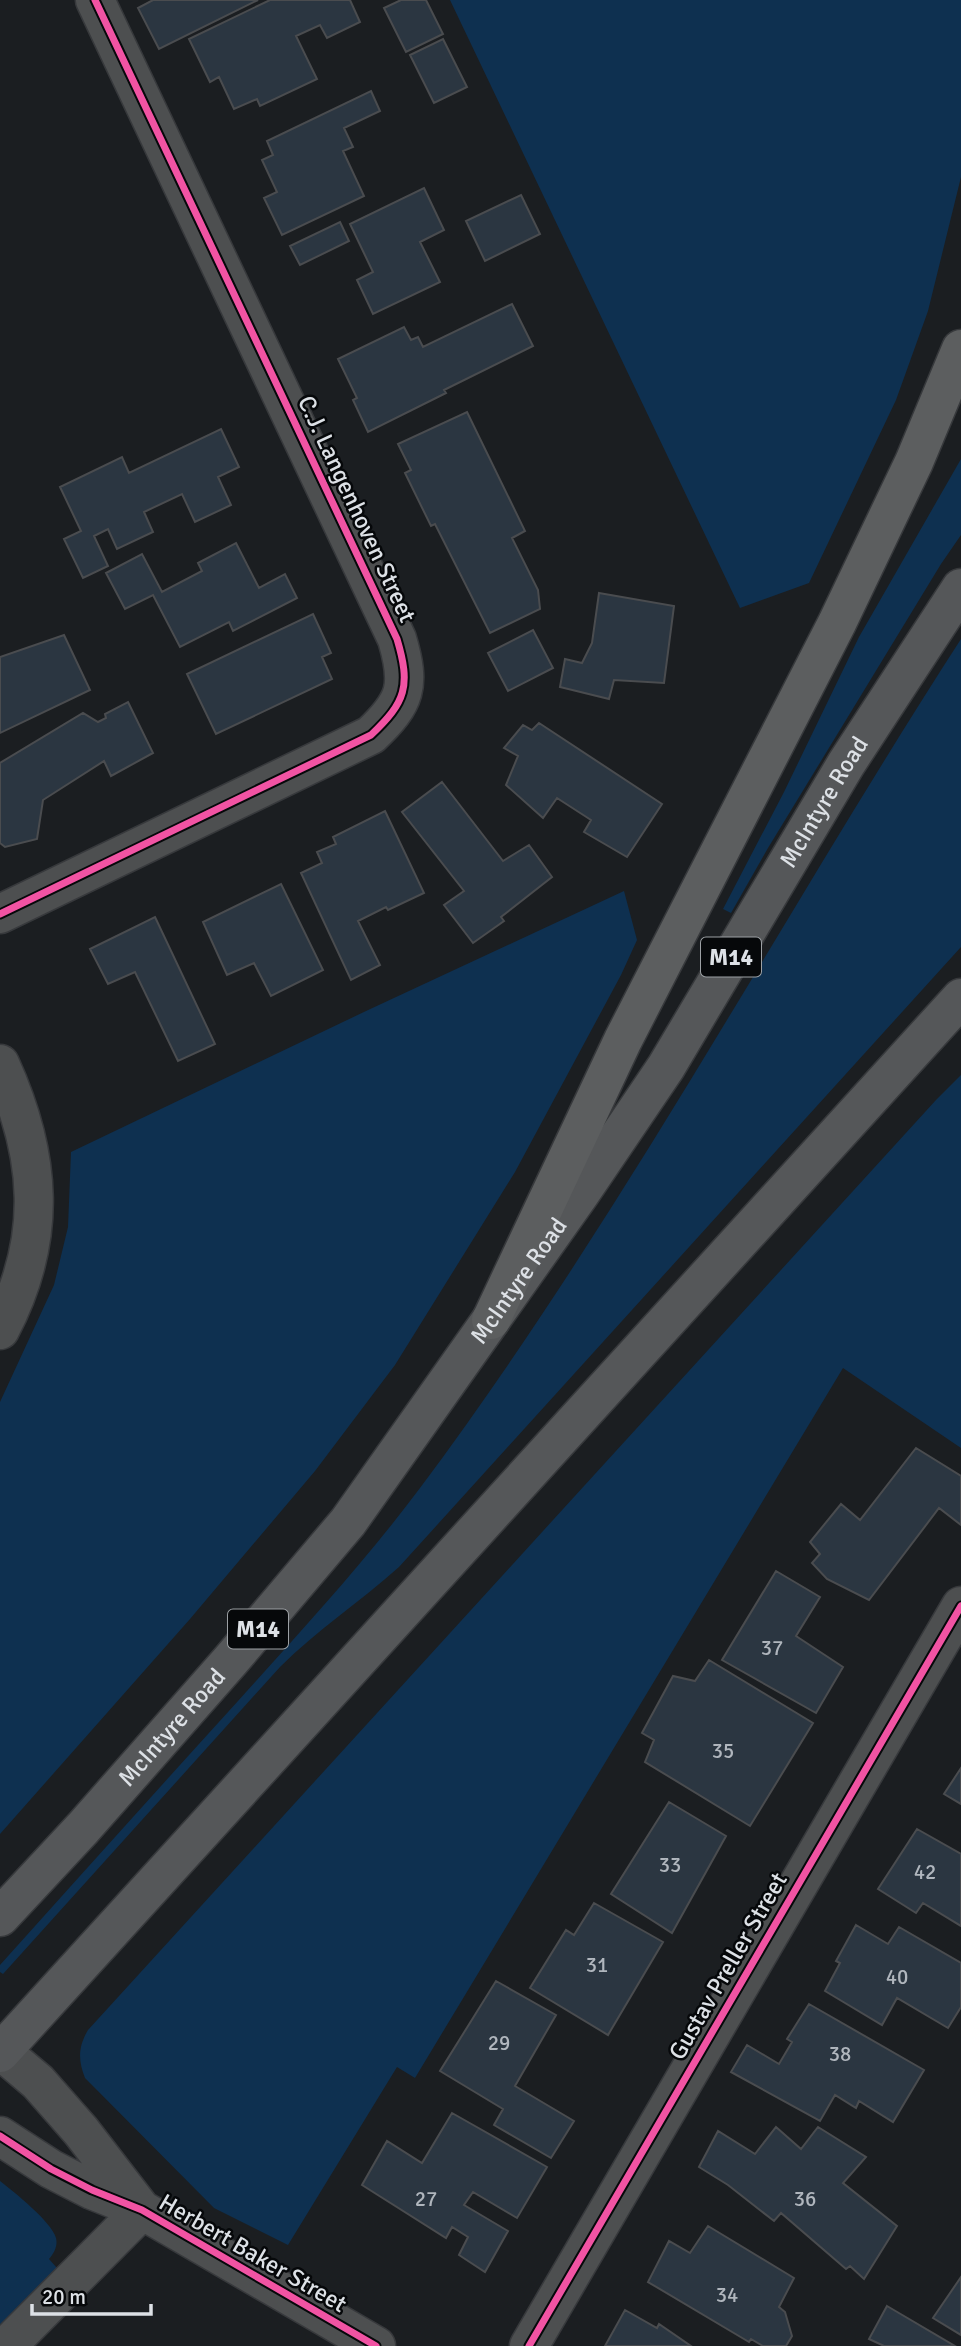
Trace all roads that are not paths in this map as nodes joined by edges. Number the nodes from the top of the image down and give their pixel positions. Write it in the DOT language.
graph roads {
  1 [pos="94,0"];
  2 [pos="961,349"];
  3 [pos="961,588"];
  4 [pos="0,914"];
  5 [pos="961,998"];
  6 [pos="0,1064"];
  7 [pos="491,1320"];
  8 [pos="0,1330"];
  9 [pos="961,1606"];
  10 [pos="0,1917"];
  11 [pos="0,2052"];
  12 [pos="0,2136"];
  13 [pos="142,2210"];
  14 [pos="7,2346"];
  15 [pos="376,2346"];
  16 [pos="529,2346"];
  1 -- 4 [label="street, C.J. Langenhoven Street"];
  2 -- 7 [label="highway"];
  3 -- 7 [label="main road, McIntyre Road / M14"];
  5 -- 11 [label="main road"];
  6 -- 8 [label="street"];
  7 -- 10 [label="main road, McIntyre Road / M14"];
  9 -- 16 [label="street, Gustav Preller Street"];
  11 -- 13 [label="street, Herbert Baker Street"];
  12 -- 13 [label="street, Herbert Baker Street"];
  13 -- 14 [label="street"];
  13 -- 15 [label="street, Herbert Baker Street"];
}
